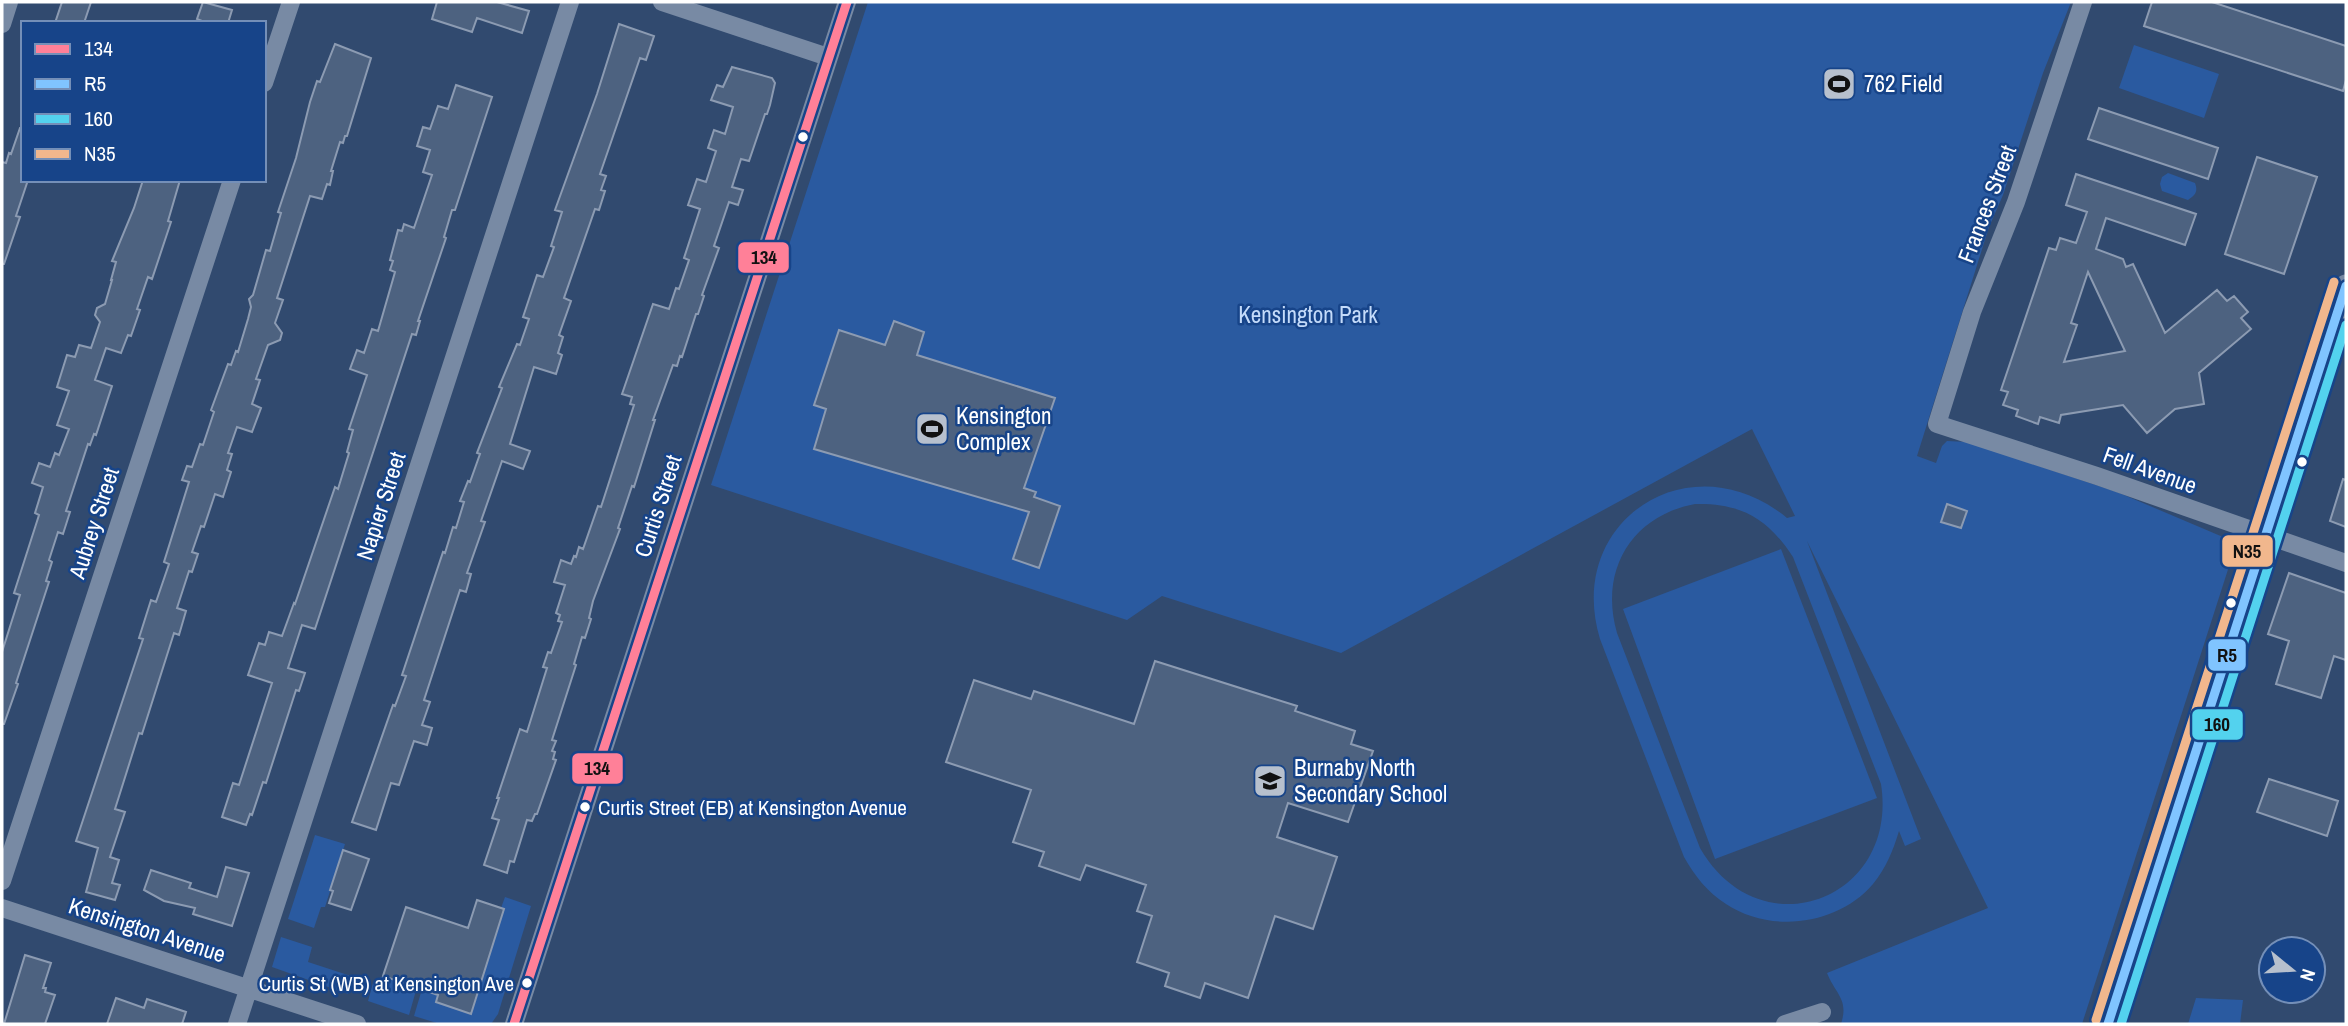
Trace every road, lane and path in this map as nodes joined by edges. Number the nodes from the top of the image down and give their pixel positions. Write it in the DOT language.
graph roads {
  1 [pos="9,2"];
  2 [pos="291,2"];
  3 [pos="570,2"];
  4 [pos="662,2"];
  5 [pos="846,2"];
  6 [pos="2083,2"];
  7 [pos="2,24"];
  8 [pos="828,57"];
  9 [pos="266,77"];
  10 [pos="231,182"];
  11 [pos="2345,293"];
  12 [pos="1937,424"];
  13 [pos="2265,536"];
  14 [pos="2346,564"];
  15 [pos="2,881"];
  16 [pos="2,908"];
  17 [pos="249,989"];
  18 [pos="1822,1012"];
  19 [pos="237,1024"];
  20 [pos="357,1024"];
  21 [pos="514,1024"];
  22 [pos="1785,1024"];
  23 [pos="2108,1024"];
  1 -- 7 [label="street"];
  2 -- 9 [label="street"];
  3 -- 17 [label="street, Napier Street"];
  4 -- 8 [label="street"];
  5 -- 8 [label="street, Curtis Street"];
  6 -- 12 [label="street, Frances Street"];
  8 -- 21 [label="street, Curtis Street"];
  10 -- 15 [label="street, Aubrey Street"];
  11 -- 13 [label="main road"];
  12 -- 13 [label="street, Fell Avenue"];
  13 -- 14 [label="street, Fell Avenue"];
  13 -- 23 [label="main road"];
  16 -- 17 [label="street, Kensington Avenue"];
  17 -- 19 [label="street, Napier Street"];
  17 -- 20 [label="street, Kensington Avenue"];
  18 -- 22 [label="street"];
}
